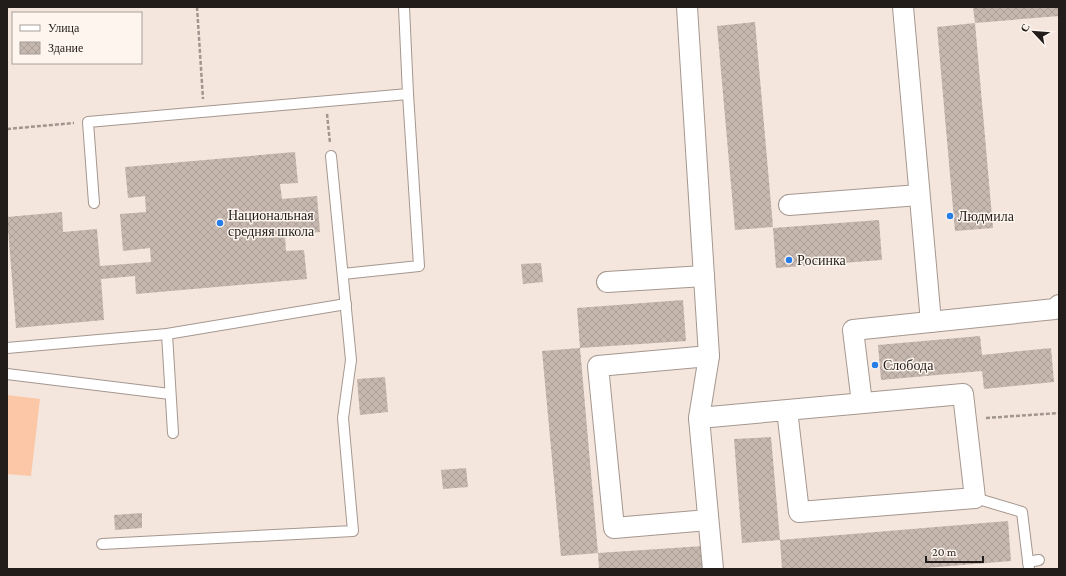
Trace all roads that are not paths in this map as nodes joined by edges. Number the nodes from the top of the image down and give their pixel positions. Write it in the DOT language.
graph roads {
  1 [pos="404,7"];
  2 [pos="687,7"];
  3 [pos="903,7"];
  4 [pos="408,94"];
  5 [pos="331,156"];
  6 [pos="919,195"];
  7 [pos="94,202"];
  8 [pos="789,206"];
  9 [pos="343,274"];
  10 [pos="704,276"];
  11 [pos="607,282"];
  12 [pos="346,304"];
  13 [pos="1059,305"];
  14 [pos="931,322"];
  15 [pos="166,334"];
  16 [pos="7,348"];
  17 [pos="709,356"];
  18 [pos="7,374"];
  19 [pos="170,394"];
  20 [pos="862,403"];
  21 [pos="787,410"];
  22 [pos="699,418"];
  23 [pos="173,433"];
  24 [pos="975,498"];
  25 [pos="708,520"];
  26 [pos="102,544"];
  27 [pos="1039,560"];
  28 [pos="1029,565"];
  29 [pos="713,569"];
  1 -- 4 [label="lane"];
  2 -- 10 [label="street"];
  3 -- 6 [label="street"];
  4 -- 7 [label="lane"];
  4 -- 9 [label="lane"];
  5 -- 9 [label="lane"];
  6 -- 8 [label="street"];
  6 -- 14 [label="street"];
  9 -- 12 [label="lane"];
  10 -- 11 [label="street"];
  10 -- 17 [label="street"];
  12 -- 15 [label="lane"];
  12 -- 26 [label="lane"];
  13 -- 14 [label="street"];
  14 -- 20 [label="street"];
  15 -- 16 [label="lane"];
  15 -- 19 [label="lane"];
  17 -- 22 [label="street"];
  17 -- 25 [label="street"];
  18 -- 19 [label="lane"];
  19 -- 23 [label="lane"];
  20 -- 21 [label="street"];
  20 -- 24 [label="street"];
  21 -- 22 [label="street"];
  21 -- 24 [label="street"];
  22 -- 25 [label="street"];
  24 -- 28 [label="lane"];
  25 -- 29 [label="street"];
  27 -- 28 [label="lane"];
}
